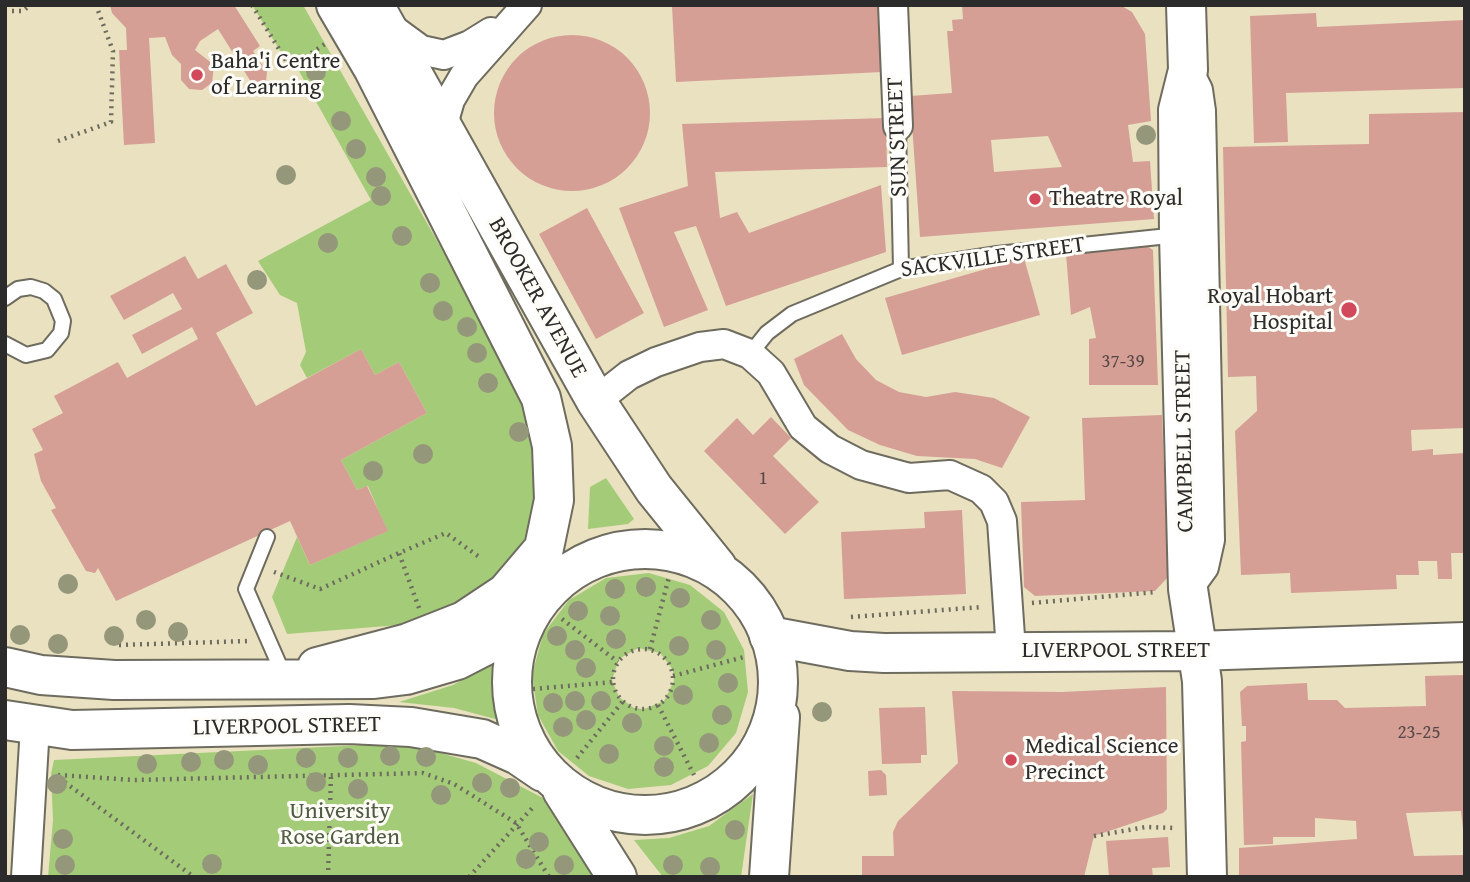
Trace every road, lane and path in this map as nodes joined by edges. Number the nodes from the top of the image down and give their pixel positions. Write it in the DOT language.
graph roads {
  1 [pos="30,5"];
  2 [pos="96,5"];
  3 [pos="252,5"];
  4 [pos="893,5"];
  5 [pos="1186,5"];
  6 [pos="5,11"];
  7 [pos="520,11"];
  8 [pos="379,13"];
  9 [pos="328,20"];
  10 [pos="326,44"];
  11 [pos="332,55"];
  12 [pos="1188,70"];
  13 [pos="898,126"];
  14 [pos="442,128"];
  15 [pos="58,141"];
  16 [pos="1180,235"];
  17 [pos="901,269"];
  18 [pos="5,298"];
  19 [pos="5,344"];
  20 [pos="750,354"];
  21 [pos="596,401"];
  22 [pos="267,537"];
  23 [pos="547,538"];
  24 [pos="399,553"];
  25 [pos="482,559"];
  26 [pos="255,564"];
  27 [pos="723,575"];
  28 [pos="669,577"];
  29 [pos="1188,589"];
  30 [pos="881,612"];
  31 [pos="421,613"];
  32 [pos="541,616"];
  33 [pos="851,617"];
  34 [pos="267,641"];
  35 [pos="1465,642"];
  36 [pos="110,646"];
  37 [pos="650,649"];
  38 [pos="1011,651"];
  39 [pos="1196,651"];
  40 [pos="763,655"];
  41 [pos="618,662"];
  42 [pos="5,667"];
  43 [pos="673,676"];
  44 [pos="285,679"];
  45 [pos="613,682"];
  46 [pos="533,689"];
  47 [pos="623,701"];
  48 [pos="658,705"];
  49 [pos="20,723"];
  50 [pos="31,773"];
  51 [pos="331,774"];
  52 [pos="694,775"];
  53 [pos="558,780"];
  54 [pos="516,822"];
  55 [pos="1206,828"];
  56 [pos="1094,836"];
  57 [pos="26,877"];
  58 [pos="194,877"];
  59 [pos="328,877"];
  60 [pos="469,877"];
  61 [pos="549,877"];
  62 [pos="617,877"];
  63 [pos="638,877"];
  64 [pos="769,877"];
  65 [pos="1207,877"];
  1 -- 6 [label="path"];
  2 -- 15 [label="path"];
  3 -- 10 [label="path"];
  4 -- 13 [label="street, SUN STREET"];
  5 -- 12 [label="main road, CAMPBELL STREET"];
  7 -- 8 [label="street"];
  7 -- 14 [label="street"];
  8 -- 14 [label="main road, BROOKER AVENUE"];
  9 -- 10 [label="path"];
  9 -- 23 [label="main road, BROOKER AVENUE"];
  10 -- 11 [label="path"];
  12 -- 16 [label="main road, CAMPBELL STREET"];
  12 -- 29 [label="street"];
  13 -- 17 [label="lane, SUN STREET"];
  14 -- 21 [label="main road, BROOKER AVENUE"];
  16 -- 17 [label="lane, SACKVILLE STREET"];
  16 -- 29 [label="main road, CAMPBELL STREET"];
  17 -- 20 [label="lane, SACKVILLE STREET"];
  18 -- 19 [label="lane"];
  20 -- 21 [label="street"];
  20 -- 38 [label="street"];
  21 -- 27 [label="main road, BROOKER AVENUE"];
  22 -- 26 [label="lane"];
  23 -- 32 [label="main road, BROOKER AVENUE"];
  23 -- 44 [label="main road"];
  24 -- 25 [label="path"];
  24 -- 26 [label="path"];
  24 -- 31 [label="path"];
  26 -- 34 [label="lane"];
  27 -- 32 [label="main road"];
  27 -- 40 [label="main road"];
  28 -- 37 [label="path"];
  29 -- 39 [label="main road, CAMPBELL STREET"];
  30 -- 33 [label="path"];
  32 -- 41 [label="path"];
  32 -- 44 [label="main road, LIVERPOOL STREET"];
  32 -- 53 [label="main road, BROOKER AVENUE"];
  34 -- 36 [label="path"];
  34 -- 44 [label="lane"];
  35 -- 39 [label="main road, LIVERPOOL STREET"];
  37 -- 41 [label="path"];
  37 -- 43 [label="path"];
  38 -- 39 [label="main road, LIVERPOOL STREET"];
  38 -- 40 [label="main road, LIVERPOOL STREET"];
  39 -- 55 [label="main road, CAMPBELL STREET"];
  40 -- 43 [label="path"];
  40 -- 53 [label="main road"];
  40 -- 64 [label="main road"];
  41 -- 45 [label="path"];
  42 -- 44 [label="main road, LIVERPOOL STREET"];
  43 -- 48 [label="path"];
  45 -- 46 [label="path"];
  45 -- 47 [label="path"];
  47 -- 48 [label="path"];
  47 -- 53 [label="path"];
  48 -- 52 [label="path"];
  49 -- 50 [label="street"];
  49 -- 53 [label="main road, LIVERPOOL STREET"];
  50 -- 51 [label="path"];
  50 -- 57 [label="street"];
  50 -- 58 [label="path"];
  51 -- 54 [label="path"];
  51 -- 59 [label="path"];
  53 -- 54 [label="path"];
  53 -- 62 [label="main road"];
  53 -- 63 [label="main road"];
  54 -- 60 [label="path"];
  54 -- 61 [label="path"];
  55 -- 56 [label="path"];
  55 -- 65 [label="main road, CAMPBELL STREET"];
}
